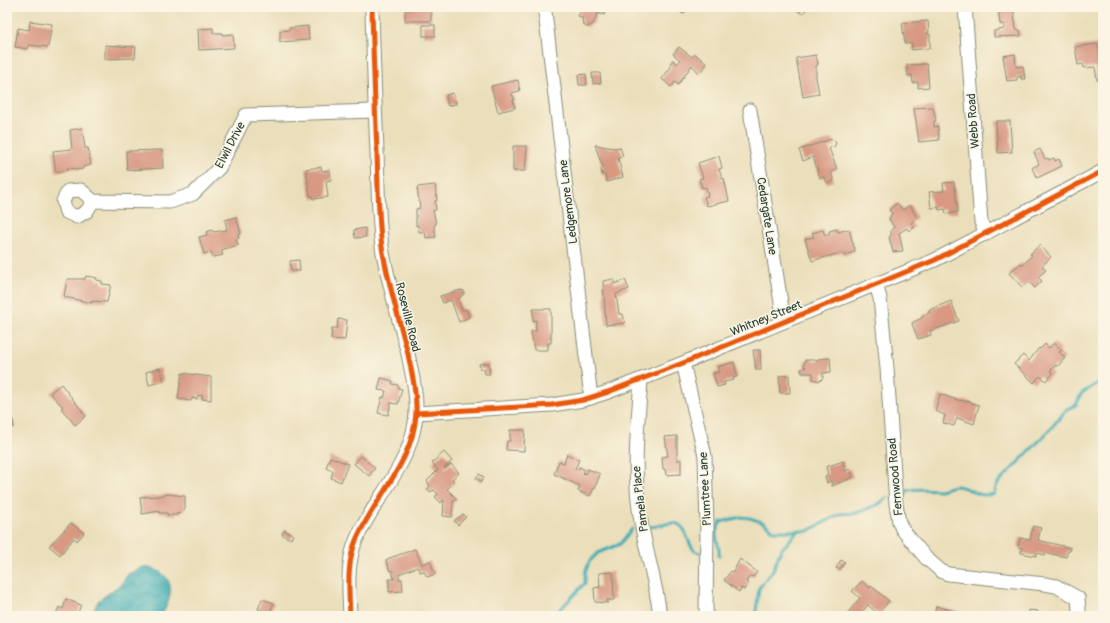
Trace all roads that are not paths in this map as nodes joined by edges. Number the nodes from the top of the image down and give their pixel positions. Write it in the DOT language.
graph roads {
  1 [pos="372,7"];
  2 [pos="546,7"];
  3 [pos="965,7"];
  4 [pos="750,110"];
  5 [pos="375,111"];
  6 [pos="1103,171"];
  7 [pos="93,201"];
  8 [pos="986,234"];
  9 [pos="876,285"];
  10 [pos="784,321"];
  11 [pos="683,363"];
  12 [pos="641,380"];
  13 [pos="591,398"];
  14 [pos="416,413"];
  15 [pos="1079,611"];
  16 [pos="350,616"];
  17 [pos="660,616"];
  18 [pos="706,616"];
  1 -- 5 [label="street, Roseville Road"];
  2 -- 13 [label="street, Ledgemore Lane"];
  3 -- 8 [label="street, Webb Road"];
  4 -- 10 [label="street, Cedargate Lane"];
  5 -- 7 [label="street, Elwil Drive"];
  5 -- 14 [label="street, Roseville Road"];
  6 -- 8 [label="street, Whitney Street"];
  8 -- 9 [label="street, Whitney Street"];
  9 -- 10 [label="street, Whitney Street"];
  9 -- 15 [label="street, Fernwood Road"];
  10 -- 11 [label="street, Whitney Street"];
  11 -- 12 [label="street, Whitney Street"];
  11 -- 18 [label="street, Plumtree Lane"];
  12 -- 13 [label="street, Whitney Street"];
  12 -- 17 [label="street, Pamela Place"];
  13 -- 14 [label="street, Whitney Street"];
  14 -- 16 [label="street, Roseville Road"];
}
